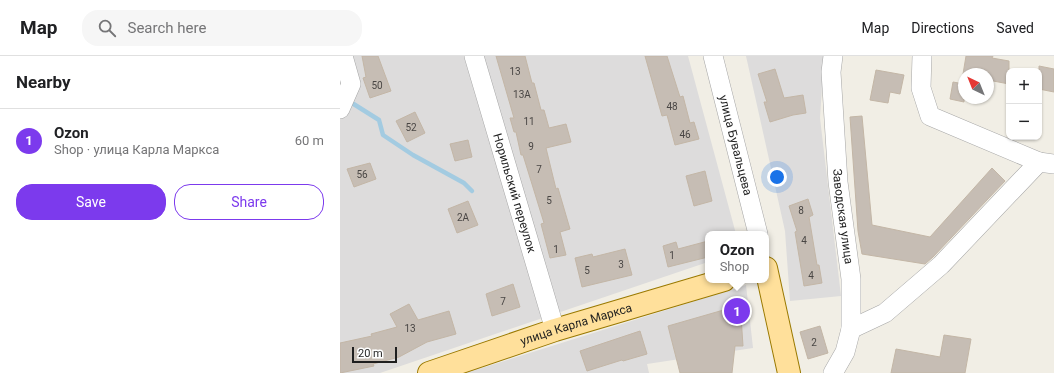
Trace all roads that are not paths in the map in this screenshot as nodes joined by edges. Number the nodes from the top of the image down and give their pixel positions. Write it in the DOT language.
graph roads {
  1 [pos="343,56"];
  2 [pos="474,56"];
  3 [pos="713,56"];
  4 [pos="833,56"];
  5 [pos="922,56"];
  6 [pos="340,109"];
  7 [pos="1047,163"];
  8 [pos="757,231"];
  9 [pos="769,281"];
  10 [pos="714,283"];
  11 [pos="555,330"];
  12 [pos="851,330"];
  13 [pos="429,373"];
  14 [pos="789,373"];
  15 [pos="833,373"];
  1 -- 6 [label="street"];
  2 -- 11 [label="street, Норильский переулок"];
  3 -- 8 [label="street, улица Бувальцева"];
  4 -- 12 [label="street, Заводская улица"];
  5 -- 7 [label="street"];
  7 -- 12 [label="street"];
  9 -- 14 [label="main road"];
  10 -- 11 [label="main road, улица Карла Маркса"];
  11 -- 13 [label="main road, улица Карла Маркса"];
  12 -- 15 [label="street, Заводская улица"];
}
